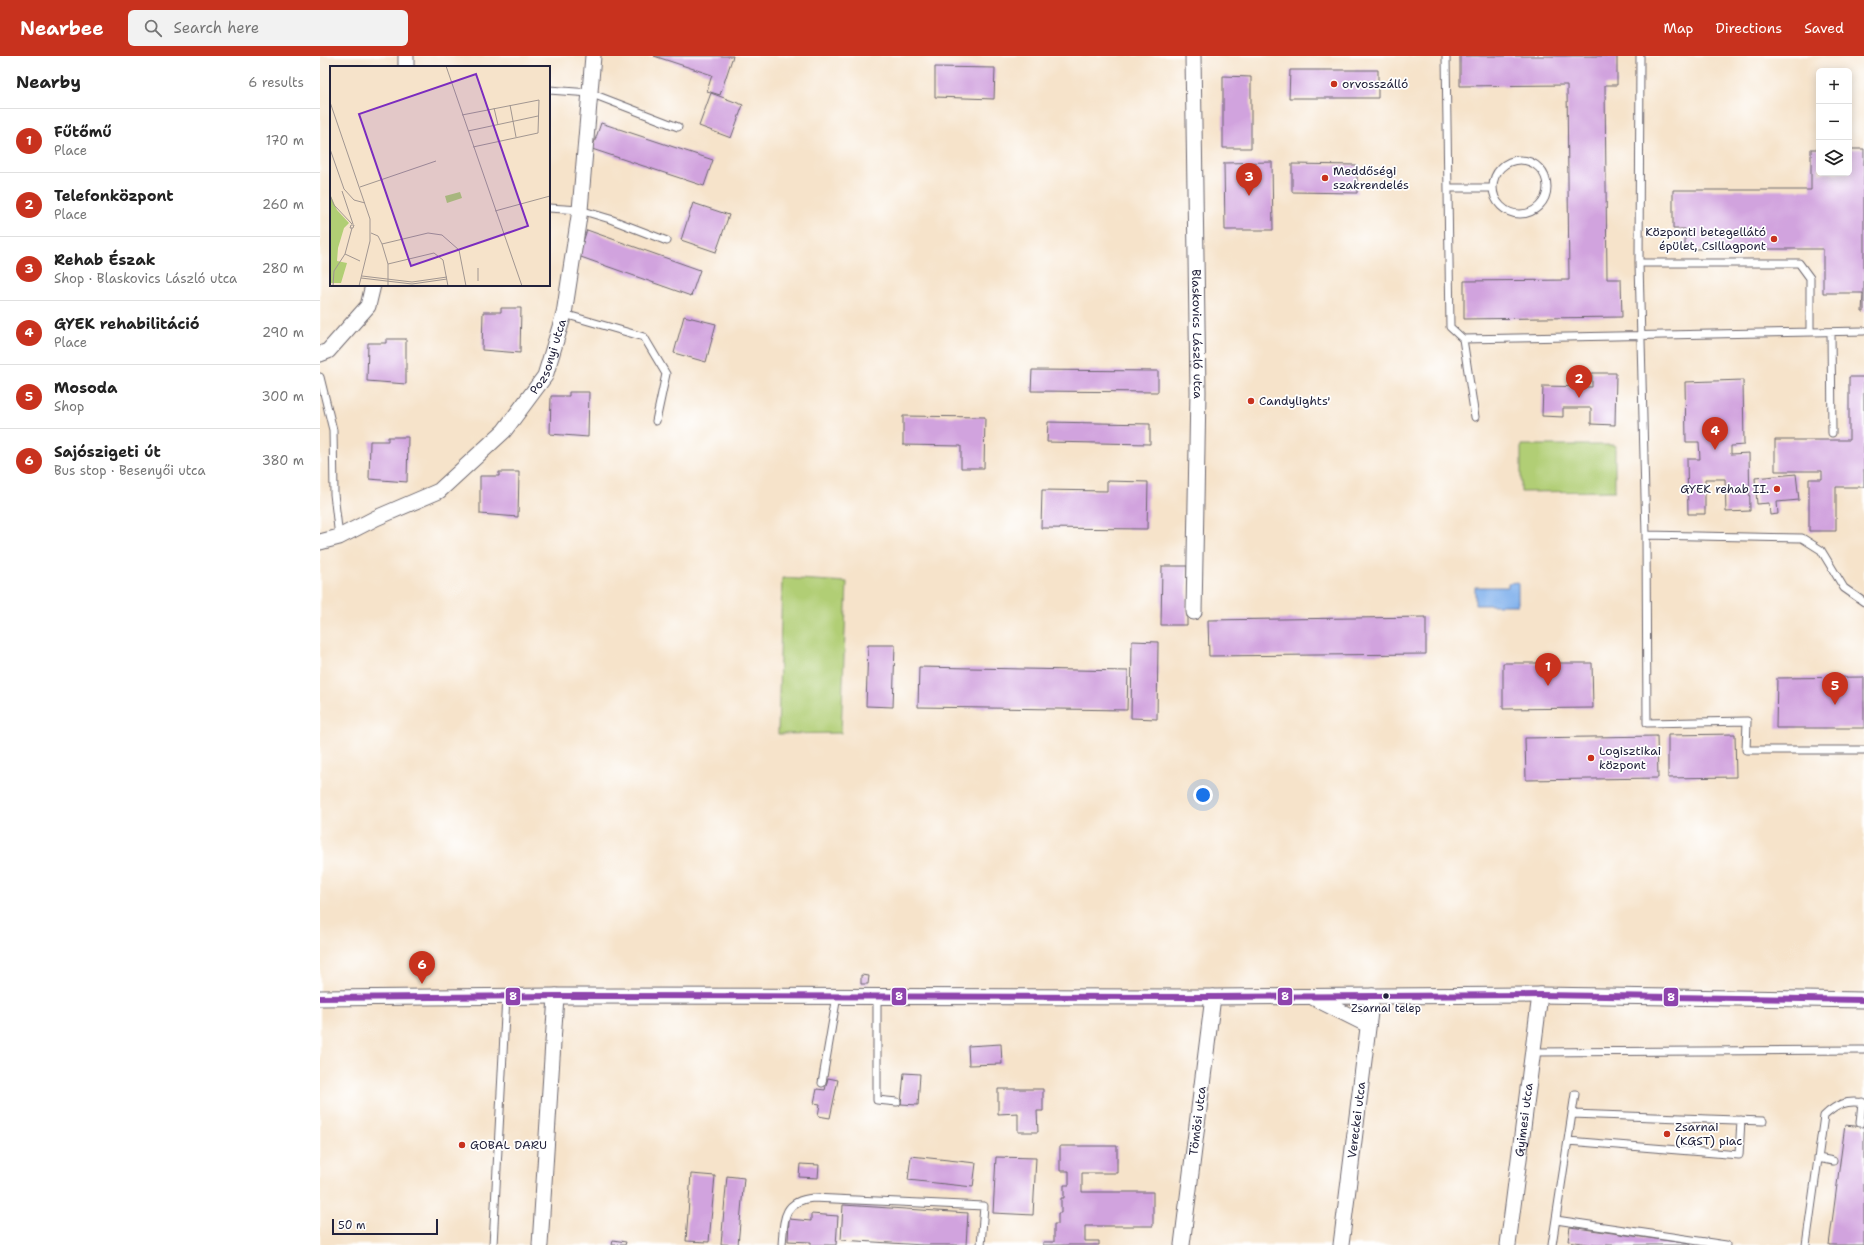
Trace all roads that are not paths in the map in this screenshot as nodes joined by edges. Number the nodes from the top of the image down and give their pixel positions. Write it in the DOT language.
graph roads {
  1 [pos="594,56"];
  2 [pos="1194,56"];
  3 [pos="1446,56"];
  4 [pos="1640,56"];
  5 [pos="550,90"];
  6 [pos="590,93"];
  7 [pos="678,127"];
  8 [pos="1448,188"];
  9 [pos="1492,188"];
  10 [pos="550,208"];
  11 [pos="580,210"];
  12 [pos="667,241"];
  13 [pos="1639,263"];
  14 [pos="373,286"];
  15 [pos="564,314"];
  16 [pos="1864,331"];
  17 [pos="1810,332"];
  18 [pos="1831,332"];
  19 [pos="1640,336"];
  20 [pos="1463,338"];
  21 [pos="320,354"];
  22 [pos="320,377"];
  23 [pos="1475,416"];
  24 [pos="656,421"];
  25 [pos="1832,433"];
  26 [pos="1646,535"];
  27 [pos="339,537"];
  28 [pos="320,542"];
  29 [pos="1864,602"];
  30 [pos="1194,612"];
  31 [pos="1864,750"];
  32 [pos="1540,995"];
  33 [pos="506,996"];
  34 [pos="556,996"];
  35 [pos="837,996"];
  36 [pos="878,996"];
  37 [pos="1312,996"];
  38 [pos="1372,996"];
  39 [pos="1213,997"];
  40 [pos="320,998"];
  41 [pos="1864,1000"];
  42 [pos="1368,1025"];
  43 [pos="1864,1050"];
  44 [pos="1533,1052"];
  45 [pos="822,1083"];
  46 [pos="1575,1094"];
  47 [pos="897,1102"];
  48 [pos="1863,1102"];
  49 [pos="1572,1114"];
  50 [pos="1741,1120"];
  51 [pos="1763,1121"];
  52 [pos="1860,1123"];
  53 [pos="1568,1141"];
  54 [pos="1818,1158"];
  55 [pos="1833,1161"];
  56 [pos="1556,1220"];
  57 [pos="493,1245"];
  58 [pos="540,1245"];
  59 [pos="782,1245"];
  60 [pos="981,1245"];
  61 [pos="1182,1245"];
  62 [pos="1341,1245"];
  63 [pos="1508,1245"];
  64 [pos="1553,1245"];
  65 [pos="1726,1245"];
  66 [pos="1806,1245"];
  1 -- 6 [label="street, Pozsonyi utca"];
  2 -- 30 [label="street, Blaskovics László utca"];
  3 -- 8 [label="lane"];
  4 -- 13 [label="lane"];
  5 -- 6 [label="lane"];
  6 -- 7 [label="lane"];
  6 -- 11 [label="street, Pozsonyi utca"];
  8 -- 9 [label="lane"];
  8 -- 20 [label="lane"];
  9 -- 9 [label="lane"];
  10 -- 11 [label="lane"];
  11 -- 12 [label="lane"];
  11 -- 15 [label="street, Pozsonyi utca"];
  13 -- 17 [label="lane"];
  13 -- 19 [label="lane"];
  14 -- 21 [label="street"];
  15 -- 24 [label="lane"];
  15 -- 27 [label="street, Pozsonyi utca"];
  16 -- 18 [label="lane"];
  17 -- 18 [label="lane"];
  17 -- 19 [label="lane"];
  18 -- 25 [label="lane"];
  19 -- 20 [label="lane"];
  19 -- 26 [label="lane"];
  20 -- 23 [label="lane"];
  22 -- 27 [label="lane"];
  26 -- 29 [label="lane"];
  26 -- 31 [label="lane"];
  27 -- 28 [label="street, Pozsonyi utca"];
  32 -- 38 [label="street"];
  32 -- 41 [label="street"];
  32 -- 44 [label="street, Gyimesi utca"];
  33 -- 34 [label="street"];
  33 -- 40 [label="street"];
  33 -- 57 [label="lane"];
  34 -- 35 [label="street"];
  34 -- 58 [label="street"];
  35 -- 36 [label="street"];
  35 -- 45 [label="lane"];
  36 -- 39 [label="street"];
  36 -- 47 [label="lane"];
  37 -- 38 [label="street"];
  37 -- 39 [label="street"];
  37 -- 42 [label="street"];
  38 -- 42 [label="street, Vereckei utca"];
  39 -- 61 [label="street, Tömösi utca"];
  42 -- 62 [label="street, Vereckei utca"];
  43 -- 44 [label="lane"];
  44 -- 63 [label="street, Gyimesi utca"];
  46 -- 49 [label="lane"];
  48 -- 52 [label="lane"];
  48 -- 54 [label="lane"];
  49 -- 50 [label="lane"];
  49 -- 53 [label="lane"];
  50 -- 51 [label="lane"];
  50 -- 53 [label="lane"];
  53 -- 56 [label="lane"];
  54 -- 55 [label="lane"];
  54 -- 66 [label="lane"];
  56 -- 64 [label="lane"];
  56 -- 65 [label="lane"];
  59 -- 60 [label="lane"];
}
